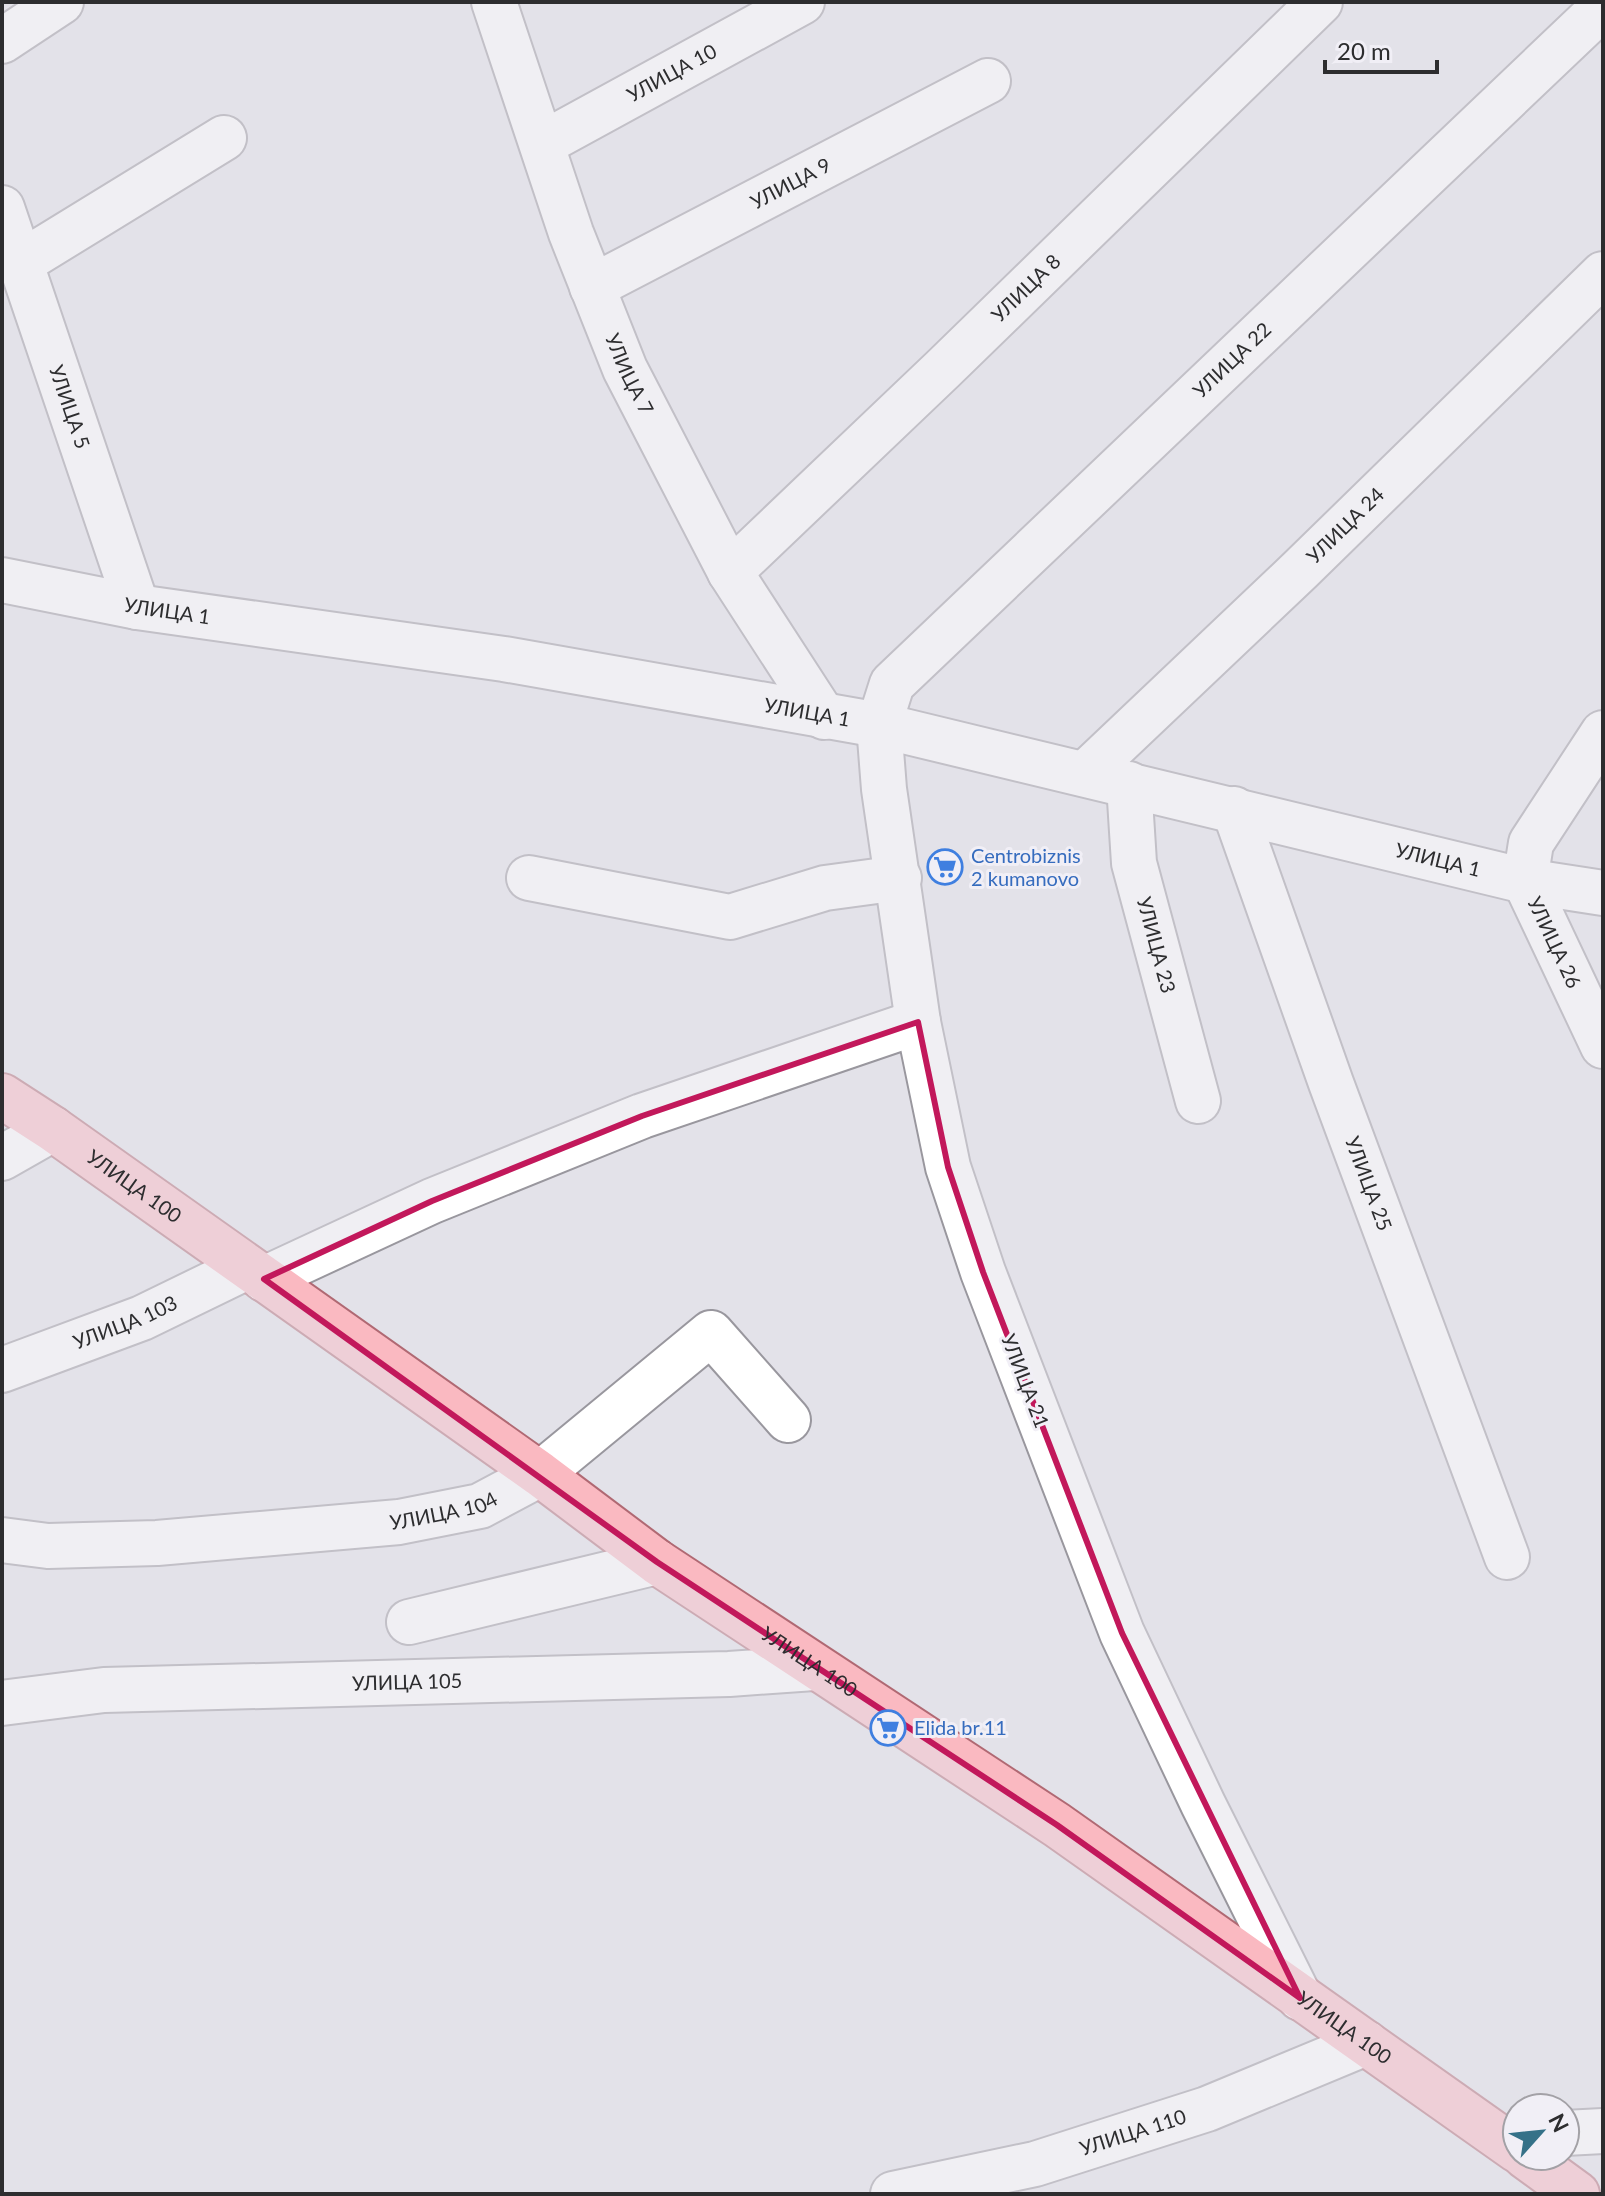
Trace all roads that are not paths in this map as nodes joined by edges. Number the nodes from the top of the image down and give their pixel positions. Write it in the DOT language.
graph roads {
  1 [pos="61,2"];
  2 [pos="494,2"];
  3 [pos="802,2"];
  4 [pos="1320,2"];
  5 [pos="1603,7"];
  6 [pos="2,41"];
  7 [pos="988,81"];
  8 [pos="224,138"];
  9 [pos="542,144"];
  10 [pos="2,208"];
  11 [pos="22,262"];
  12 [pos="1603,274"];
  13 [pos="592,287"];
  14 [pos="730,572"];
  15 [pos="2,580"];
  16 [pos="137,607"];
  17 [pos="824,717"];
  18 [pos="879,725"];
  19 [pos="1603,733"];
  20 [pos="1085,774"];
  21 [pos="1129,784"];
  22 [pos="1234,809"];
  23 [pos="529,878"];
  24 [pos="899,878"];
  25 [pos="1525,881"];
  26 [pos="1603,893"];
  27 [pos="918,1022"];
  28 [pos="1603,1046"];
  29 [pos="2,1096"];
  30 [pos="1198,1101"];
  31 [pos="53,1129"];
  32 [pos="2,1158"];
  33 [pos="255,1273"];
  34 [pos="2,1370"];
  35 [pos="788,1420"];
  36 [pos="540,1474"];
  37 [pos="2,1540"];
  38 [pos="1507,1557"];
  39 [pos="657,1562"];
  40 [pos="409,1622"];
  41 [pos="814,1668"];
  42 [pos="2,1703"];
  43 [pos="1300,1998"];
  44 [pos="1366,2043"];
  45 [pos="1603,2131"];
  46 [pos="1581,2132"];
  47 [pos="1501,2137"];
  48 [pos="1547,2172"];
  49 [pos="1571,2192"];
  50 [pos="893,2194"];
  1 -- 6 [label="street"];
  2 -- 9 [label="street, УЛИЦА 7"];
  3 -- 9 [label="street, УЛИЦА 10"];
  4 -- 14 [label="street, УЛИЦА 8"];
  5 -- 18 [label="street, УЛИЦА 22"];
  7 -- 13 [label="street, УЛИЦА 9"];
  8 -- 11 [label="street"];
  9 -- 13 [label="street, УЛИЦА 7"];
  10 -- 11 [label="street, УЛИЦА 5"];
  11 -- 16 [label="street, УЛИЦА 5"];
  12 -- 20 [label="street, УЛИЦА 24"];
  13 -- 14 [label="street, УЛИЦА 7"];
  14 -- 17 [label="street, УЛИЦА 7"];
  15 -- 16 [label="street, УЛИЦА 1"];
  16 -- 17 [label="street, УЛИЦА 1"];
  17 -- 18 [label="street, УЛИЦА 1"];
  18 -- 20 [label="street, УЛИЦА 1"];
  18 -- 24 [label="street, УЛИЦА 21"];
  19 -- 25 [label="street"];
  20 -- 21 [label="street, УЛИЦА 1"];
  21 -- 22 [label="street, УЛИЦА 1"];
  21 -- 30 [label="street, УЛИЦА 23"];
  22 -- 25 [label="street, УЛИЦА 1"];
  22 -- 38 [label="street, УЛИЦА 25"];
  23 -- 24 [label="street"];
  24 -- 27 [label="street, УЛИЦА 21"];
  25 -- 26 [label="street, УЛИЦА 1"];
  25 -- 28 [label="street, УЛИЦА 26"];
  27 -- 33 [label="street"];
  27 -- 43 [label="street, УЛИЦА 21"];
  29 -- 31 [label="main road, УЛИЦА 100"];
  31 -- 32 [label="street"];
  31 -- 33 [label="main road, УЛИЦА 100"];
  33 -- 34 [label="street, УЛИЦА 103"];
  33 -- 36 [label="main road, УЛИЦА 100"];
  35 -- 36 [label="street, УЛИЦА 104"];
  36 -- 37 [label="street, УЛИЦА 104"];
  36 -- 39 [label="main road, УЛИЦА 100"];
  39 -- 40 [label="street"];
  39 -- 41 [label="main road, УЛИЦА 100"];
  41 -- 42 [label="street, УЛИЦА 105"];
  41 -- 43 [label="main road, УЛИЦА 100"];
  43 -- 44 [label="main road, УЛИЦА 100"];
  44 -- 47 [label="main road, УЛИЦА 100"];
  44 -- 50 [label="street, УЛИЦА 110"];
  45 -- 46 [label="street"];
  48 -- 49 [label="main road, УЛИЦА 100"];
}
